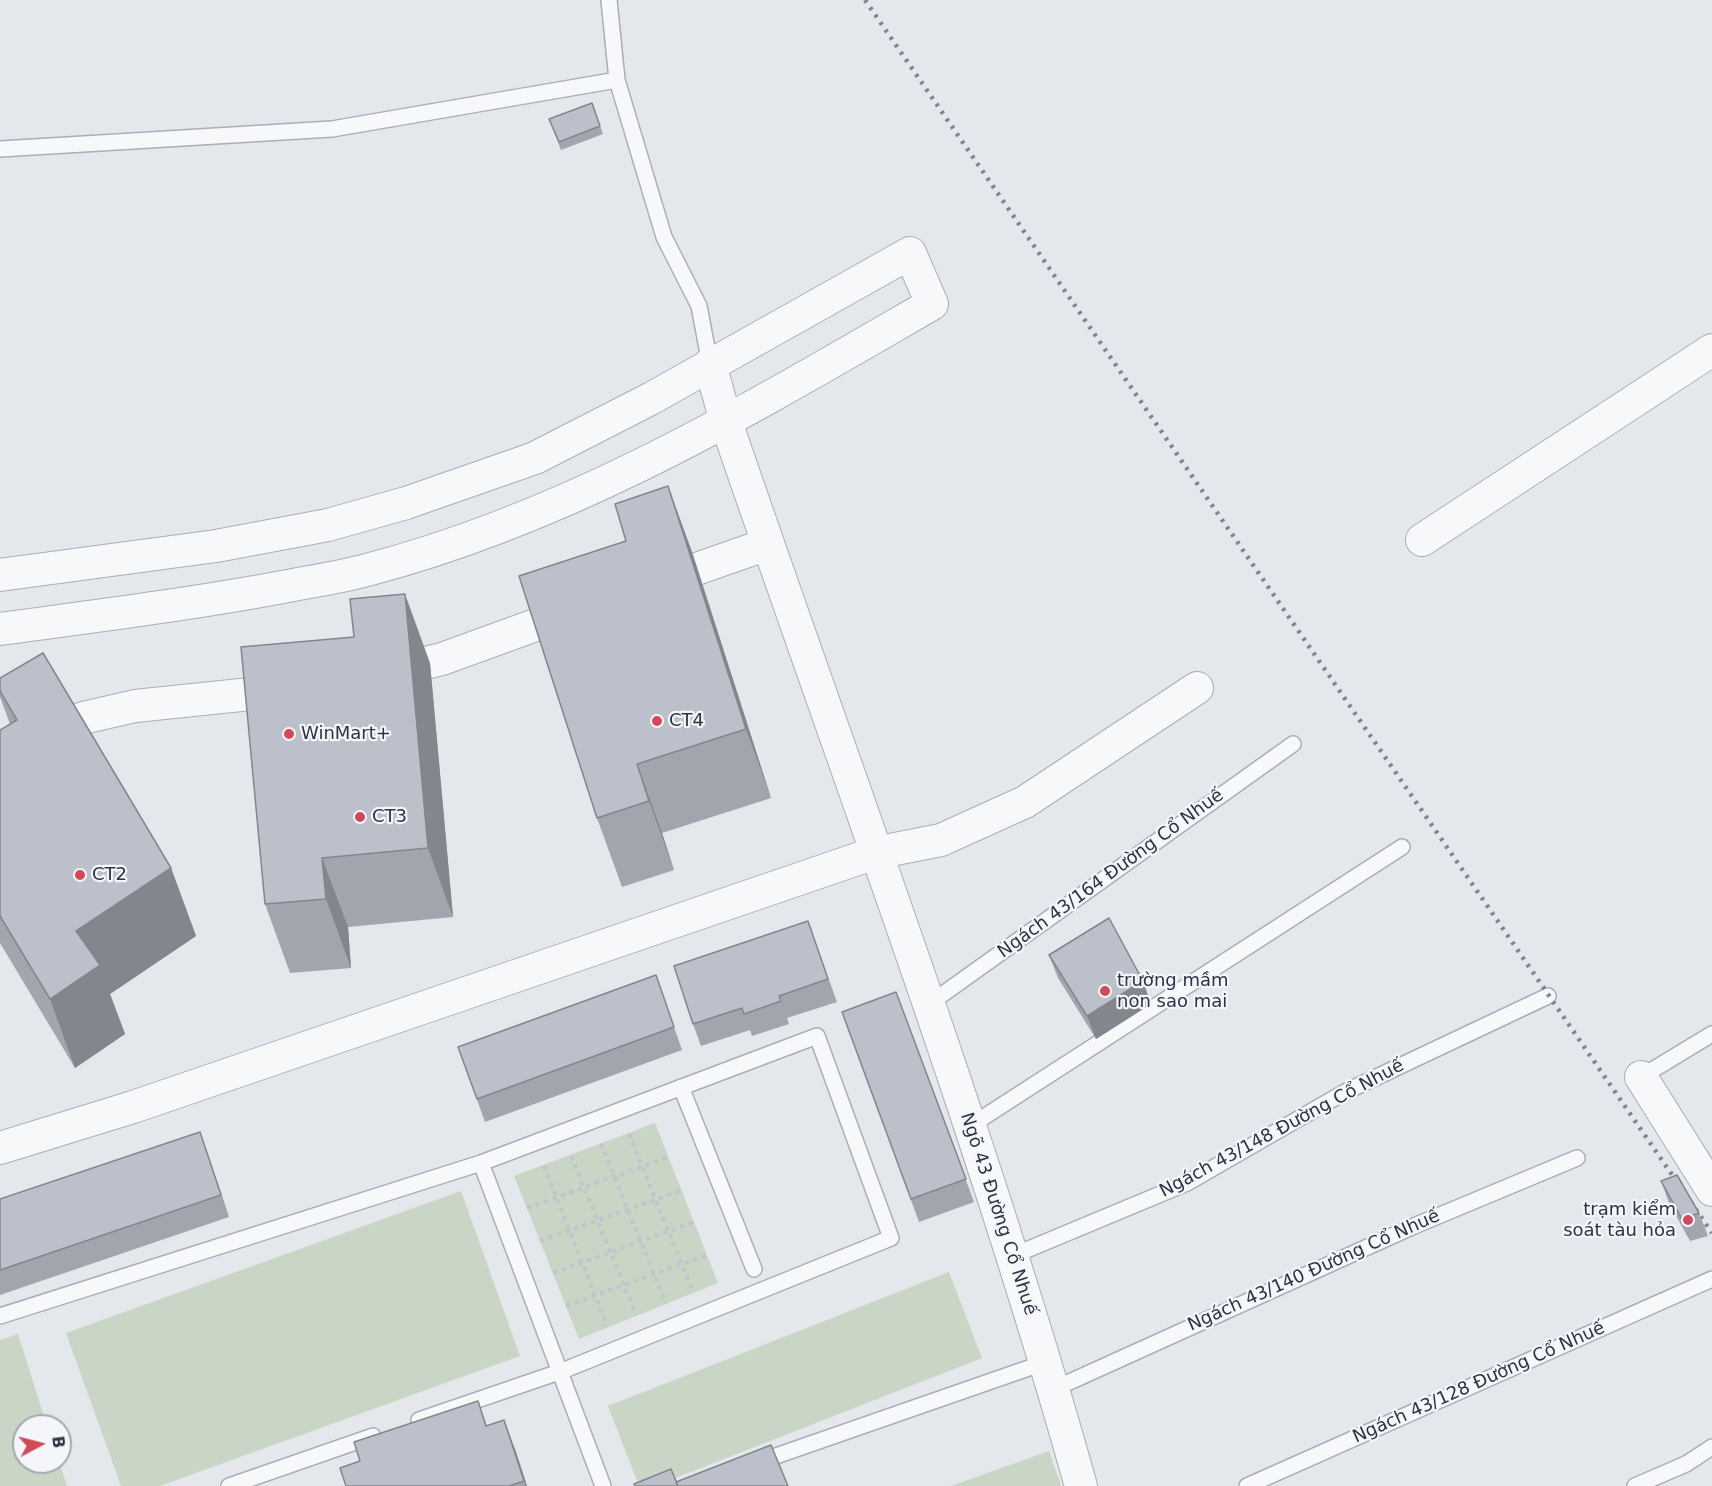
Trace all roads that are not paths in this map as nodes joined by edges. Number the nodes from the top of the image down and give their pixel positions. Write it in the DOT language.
graph roads {
  1 [pos="609,0"];
  2 [pos="617,80"];
  3 [pos="0,148"];
  4 [pos="1712,350"];
  5 [pos="710,364"];
  6 [pos="726,422"];
  7 [pos="1422,540"];
  8 [pos="768,544"];
  9 [pos="0,575"];
  10 [pos="635,590"];
  11 [pos="603,601"];
  12 [pos="0,629"];
  13 [pos="357,679"];
  14 [pos="313,686"];
  15 [pos="1197,688"];
  16 [pos="1293,744"];
  17 [pos="0,763"];
  18 [pos="1402,846"];
  19 [pos="875,853"];
  20 [pos="1548,996"];
  21 [pos="929,1004"];
  22 [pos="1712,1034"];
  23 [pos="1641,1077"];
  24 [pos="681,1087"];
  25 [pos="970,1126"];
  26 [pos="0,1148"];
  27 [pos="1576,1158"];
  28 [pos="481,1163"];
  29 [pos="1712,1190"];
  30 [pos="1012,1256"];
  31 [pos="754,1269"];
  32 [pos="1712,1279"];
  33 [pos="0,1316"];
  34 [pos="562,1371"];
  35 [pos="1050,1376"];
  36 [pos="407,1425"];
  37 [pos="384,1432"];
  38 [pos="1712,1448"];
  39 [pos="773,1457"];
  40 [pos="229,1486"];
  41 [pos="603,1486"];
  42 [pos="1081,1486"];
  43 [pos="1247,1486"];
  44 [pos="1635,1486"];
  1 -- 2 [label="lane"];
  2 -- 3 [label="lane"];
  2 -- 5 [label="lane"];
  4 -- 7 [label="street"];
  5 -- 6 [label="street, Ngõ 43 Đường Cổ Nhuế"];
  5 -- 6 [label="street"];
  5 -- 9 [label="street"];
  6 -- 8 [label="street, Ngõ 43 Đường Cổ Nhuế"];
  6 -- 12 [label="street"];
  8 -- 10 [label="street"];
  8 -- 19 [label="street, Ngõ 43 Đường Cổ Nhuế"];
  11 -- 13 [label="street"];
  14 -- 17 [label="street"];
  15 -- 19 [label="street"];
  16 -- 21 [label="lane, Ngách 43/164 Đường Cổ Nhuế"];
  18 -- 25 [label="lane"];
  19 -- 21 [label="street, Ngõ 43 Đường Cổ Nhuế"];
  19 -- 26 [label="street"];
  20 -- 30 [label="lane, Ngách 43/148 Đường Cổ Nhuế"];
  21 -- 25 [label="street, Ngõ 43 Đường Cổ Nhuế"];
  22 -- 23 [label="lane"];
  23 -- 29 [label="street"];
  24 -- 28 [label="lane"];
  24 -- 31 [label="lane"];
  24 -- 34 [label="lane"];
  25 -- 30 [label="street, Ngõ 43 Đường Cổ Nhuế"];
  27 -- 35 [label="lane, Ngách 43/140 Đường Cổ Nhuế"];
  28 -- 33 [label="lane"];
  28 -- 34 [label="lane"];
  30 -- 35 [label="street, Ngõ 43 Đường Cổ Nhuế"];
  32 -- 43 [label="lane, Ngách 43/128 Đường Cổ Nhuế"];
  34 -- 36 [label="lane"];
  34 -- 41 [label="lane"];
  35 -- 39 [label="lane, Ngách 43/140 Đường Cổ Nhuế"];
  35 -- 42 [label="street, Ngõ 43 Đường Cổ Nhuế"];
  37 -- 40 [label="lane"];
  38 -- 44 [label="lane"];
}
